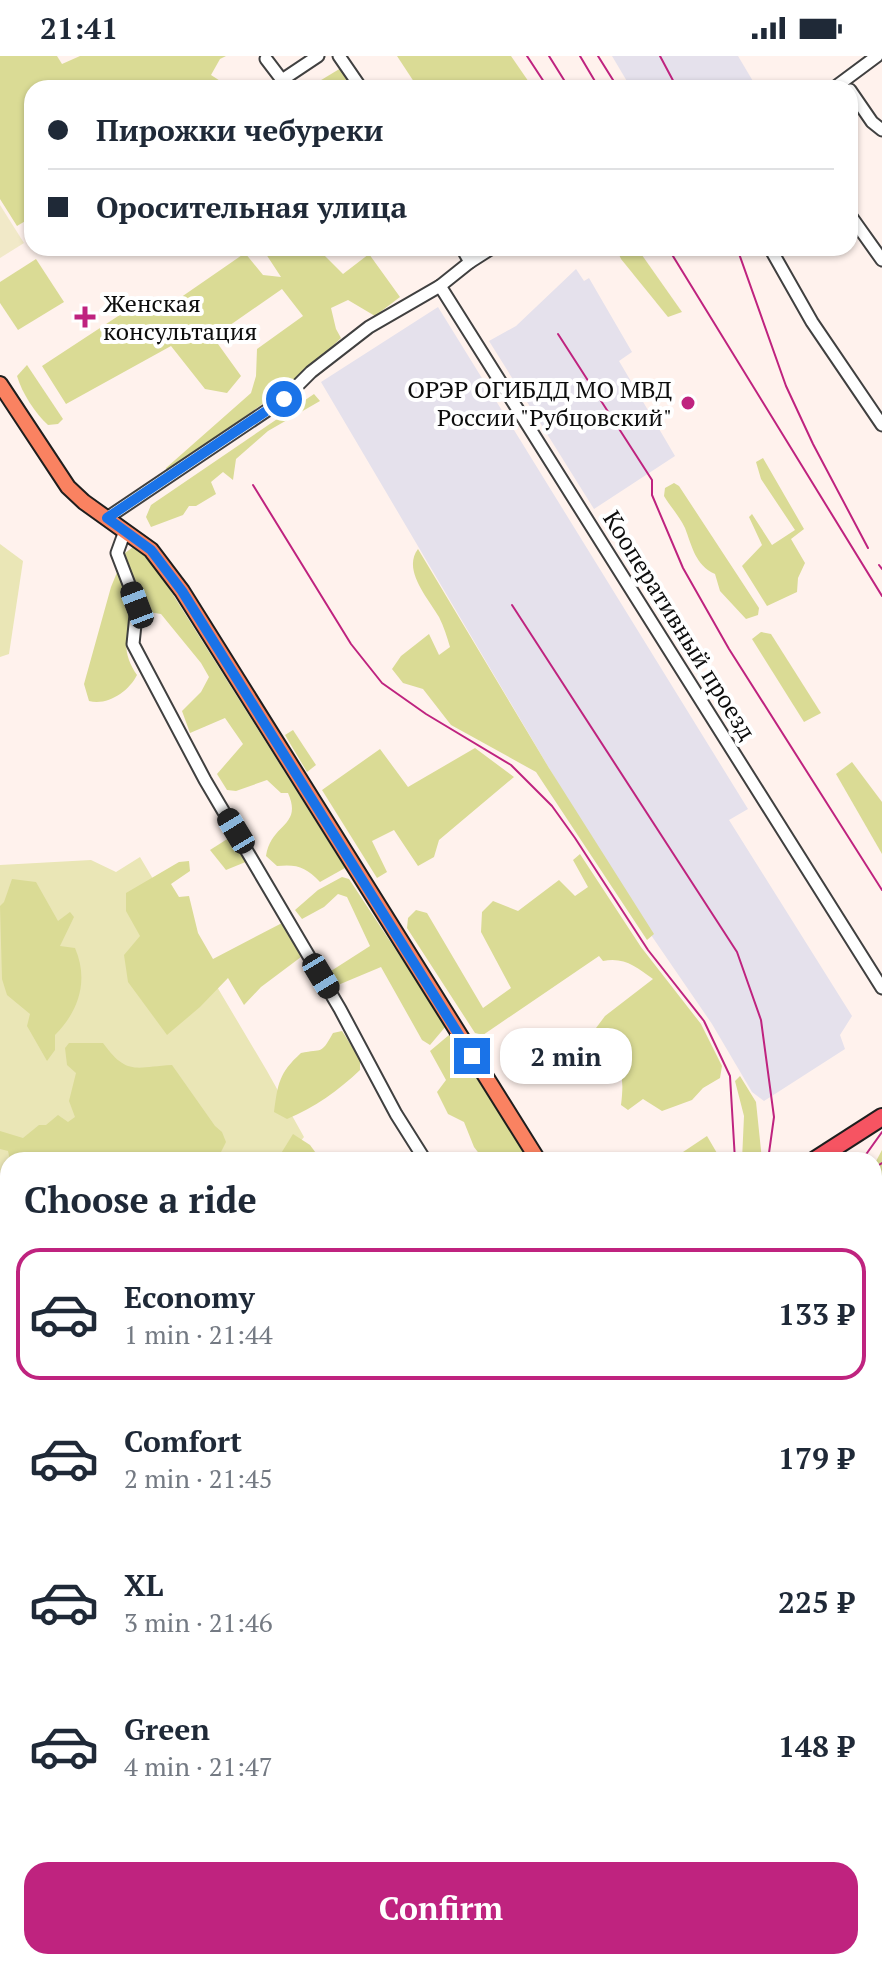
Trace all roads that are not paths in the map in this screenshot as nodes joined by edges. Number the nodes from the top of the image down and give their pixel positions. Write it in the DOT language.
graph roads {
  1 [pos="318,56"];
  2 [pos="339,56"];
  3 [pos="877,56"];
  4 [pos="266,59"];
  5 [pos="356,80"];
  6 [pos="851,80"];
  7 [pos="858,104"];
  8 [pos="882,130"];
  9 [pos="858,226"];
  10 [pos="467,256"];
  11 [pos="479,256"];
  12 [pos="775,256"];
  13 [pos="882,260"];
  14 [pos="470,262"];
  15 [pos="440,286"];
  16 [pos="0,384"];
  17 [pos="882,425"];
  18 [pos="107,518"];
  19 [pos="125,531"];
  20 [pos="882,988"];
  21 [pos="882,1117"];
  22 [pos="420,1152"];
  23 [pos="533,1152"];
  24 [pos="827,1152"];
  1 -- 4 [label="street"];
  2 -- 5 [label="street"];
  3 -- 6 [label="street"];
  7 -- 8 [label="street"];
  9 -- 13 [label="street"];
  10 -- 14 [label="street"];
  11 -- 14 [label="street"];
  12 -- 17 [label="street"];
  14 -- 15 [label="street"];
  15 -- 18 [label="street"];
  15 -- 20 [label="street, Кооперативный проезд"];
  16 -- 18 [label="main road"];
  18 -- 19 [label="main road"];
  19 -- 22 [label="street"];
  19 -- 23 [label="main road"];
  21 -- 24 [label="highway"];
}
